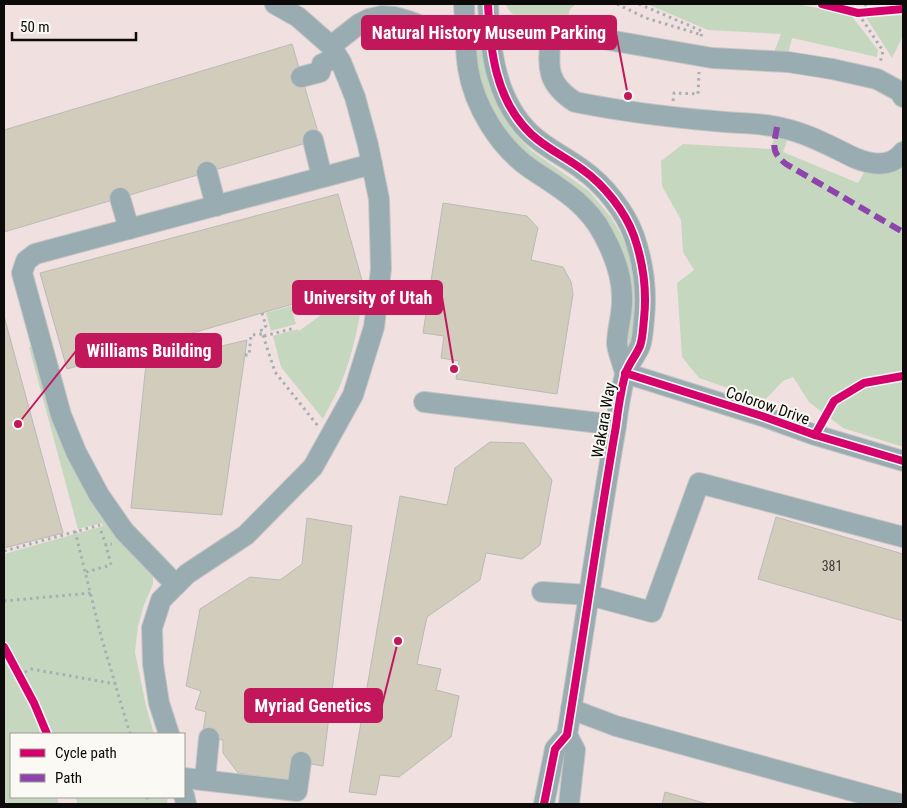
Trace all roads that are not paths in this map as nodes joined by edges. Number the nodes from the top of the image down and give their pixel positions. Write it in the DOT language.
graph roads {
  1 [pos="275,4"];
  2 [pos="464,4"];
  3 [pos="488,4"];
  4 [pos="490,30"];
  5 [pos="551,30"];
  6 [pos="466,33"];
  7 [pos="330,56"];
  8 [pos="300,71"];
  9 [pos="903,98"];
  10 [pos="312,140"];
  11 [pos="903,152"];
  12 [pos="372,164"];
  13 [pos="207,172"];
  14 [pos="322,177"];
  15 [pos="120,198"];
  16 [pos="216,206"];
  17 [pos="129,229"];
  18 [pos="626,373"];
  19 [pos="424,402"];
  20 [pos="616,425"];
  21 [pos="903,461"];
  22 [pos="903,537"];
  23 [pos="176,585"];
  24 [pos="542,592"];
  25 [pos="589,595"];
  26 [pos="571,709"];
  27 [pos="169,733"];
  28 [pos="567,735"];
  29 [pos="209,738"];
  30 [pos="301,762"];
  31 [pos="185,778"];
  32 [pos="205,780"];
  33 [pos="544,804"];
  34 [pos="569,804"];
  35 [pos="900,804"];
  1 -- 7 [label="street"];
  2 -- 6 [label="street, Wakara Way"];
  3 -- 4 [label="street, Wakara Way"];
  4 -- 5 [label="street"];
  4 -- 6 [label="street"];
  4 -- 18 [label="street, Wakara Way"];
  5 -- 9 [label="street"];
  5 -- 11 [label="street"];
  6 -- 7 [label="street"];
  6 -- 18 [label="street, Wakara Way"];
  7 -- 8 [label="street"];
  7 -- 12 [label="street"];
  10 -- 14 [label="street"];
  12 -- 14 [label="street"];
  12 -- 23 [label="street"];
  13 -- 16 [label="street"];
  14 -- 16 [label="street"];
  15 -- 17 [label="street"];
  16 -- 17 [label="street"];
  17 -- 23 [label="street"];
  18 -- 20 [label="street, Wakara Way"];
  18 -- 21 [label="street, Colorow Drive"];
  19 -- 20 [label="street"];
  20 -- 25 [label="street, Wakara Way"];
  22 -- 25 [label="street"];
  23 -- 27 [label="street"];
  24 -- 25 [label="street"];
  25 -- 26 [label="street, Wakara Way"];
  26 -- 28 [label="street, Wakara Way"];
  26 -- 35 [label="street"];
  28 -- 33 [label="street, Wakara Way"];
  28 -- 34 [label="street, Wakara Way"];
  29 -- 32 [label="street"];
  30 -- 32 [label="street"];
  31 -- 32 [label="street"];
}
